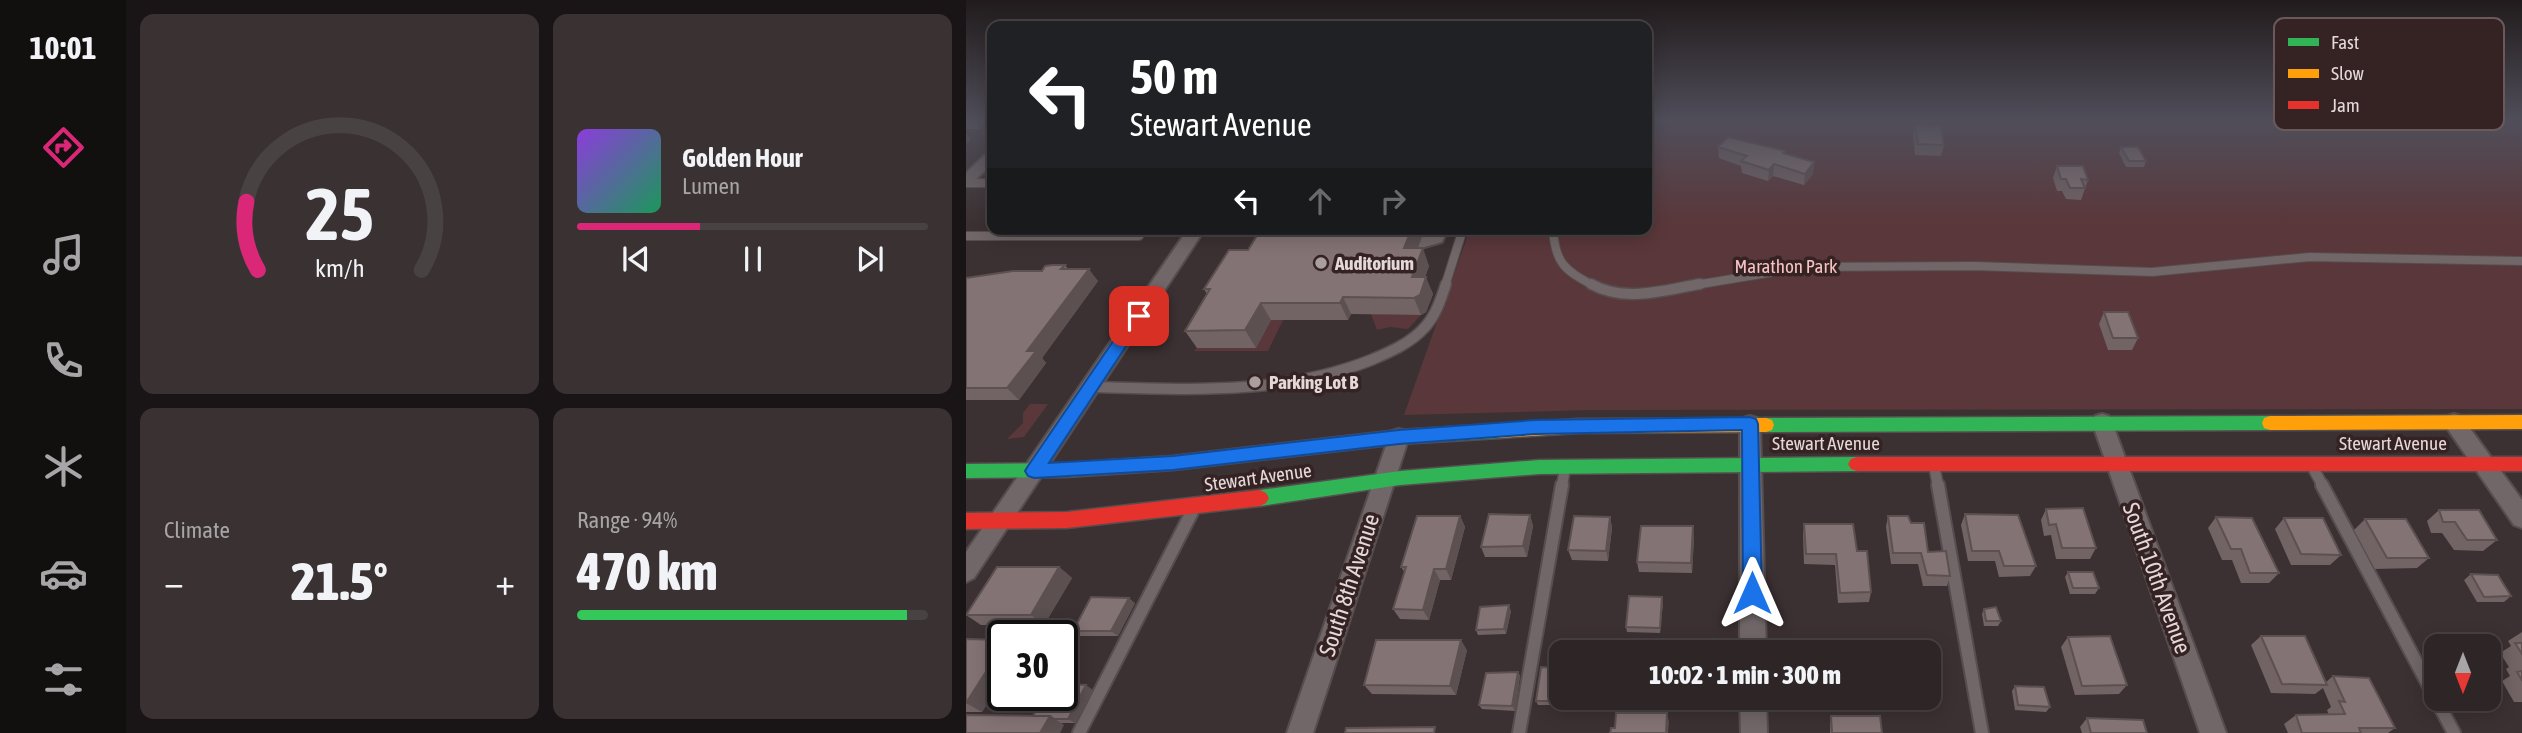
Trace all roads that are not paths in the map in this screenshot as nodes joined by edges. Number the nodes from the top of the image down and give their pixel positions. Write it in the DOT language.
graph roads {
  1 [pos="987,161"];
  2 [pos="966,182"];
  3 [pos="987,183"];
  4 [pos="1140,235"];
  5 [pos="1193,235"];
  6 [pos="1375,235"];
  7 [pos="1437,235"];
  8 [pos="1461,235"];
  9 [pos="1553,235"];
  10 [pos="966,236"];
  11 [pos="2522,261"];
  12 [pos="1091,387"];
  13 [pos="2102,422"];
  14 [pos="2454,422"];
  15 [pos="2522,422"];
  16 [pos="1750,424"];
  17 [pos="1399,437"];
  18 [pos="1751,464"];
  19 [pos="1934,464"];
  20 [pos="2116,464"];
  21 [pos="2311,464"];
  22 [pos="2484,464"];
  23 [pos="2522,464"];
  24 [pos="1565,466"];
  25 [pos="966,471"];
  26 [pos="1034,471"];
  27 [pos="1385,480"];
  28 [pos="1194,507"];
  29 [pos="2522,519"];
  30 [pos="966,520"];
  31 [pos="1000,521"];
  32 [pos="966,570"];
  33 [pos="1753,640"];
  34 [pos="1754,710"];
  35 [pos="1079,733"];
  36 [pos="1300,733"];
  37 [pos="1519,733"];
  38 [pos="1754,733"];
  39 [pos="1982,733"];
  40 [pos="2213,733"];
  41 [pos="2454,733"];
  1 -- 2 [label="street"];
  2 -- 3 [label="lane"];
  4 -- 10 [label="lane"];
  5 -- 12 [label="street"];
  6 -- 7 [label="street"];
  8 -- 12 [label="lane"];
  9 -- 11 [label="lane"];
  12 -- 26 [label="street"];
  13 -- 14 [label="main road, Stewart Avenue"];
  13 -- 16 [label="main road, Stewart Avenue"];
  13 -- 20 [label="street, South 10th Avenue"];
  14 -- 15 [label="main road, Stewart Avenue"];
  14 -- 22 [label="street"];
  16 -- 17 [label="main road, Stewart Avenue"];
  16 -- 18 [label="street"];
  17 -- 26 [label="main road, Stewart Avenue"];
  17 -- 27 [label="street, South 8th Avenue"];
  18 -- 19 [label="main road, Stewart Avenue"];
  18 -- 24 [label="main road, Stewart Avenue"];
  18 -- 33 [label="street"];
  19 -- 20 [label="main road, Stewart Avenue"];
  19 -- 39 [label="lane"];
  20 -- 21 [label="main road, Stewart Avenue"];
  20 -- 40 [label="street, South 10th Avenue"];
  21 -- 22 [label="main road, Stewart Avenue"];
  21 -- 41 [label="lane"];
  22 -- 23 [label="main road, Stewart Avenue"];
  22 -- 29 [label="street"];
  24 -- 27 [label="main road, Stewart Avenue"];
  24 -- 37 [label="lane"];
  25 -- 26 [label="main road, Stewart Avenue"];
  26 -- 31 [label="street"];
  27 -- 28 [label="main road, Stewart Avenue"];
  27 -- 36 [label="street, South 8th Avenue"];
  28 -- 31 [label="main road, Stewart Avenue"];
  28 -- 35 [label="lane"];
  30 -- 31 [label="main road, Stewart Avenue"];
  31 -- 32 [label="street"];
  34 -- 38 [label="street"];
}
